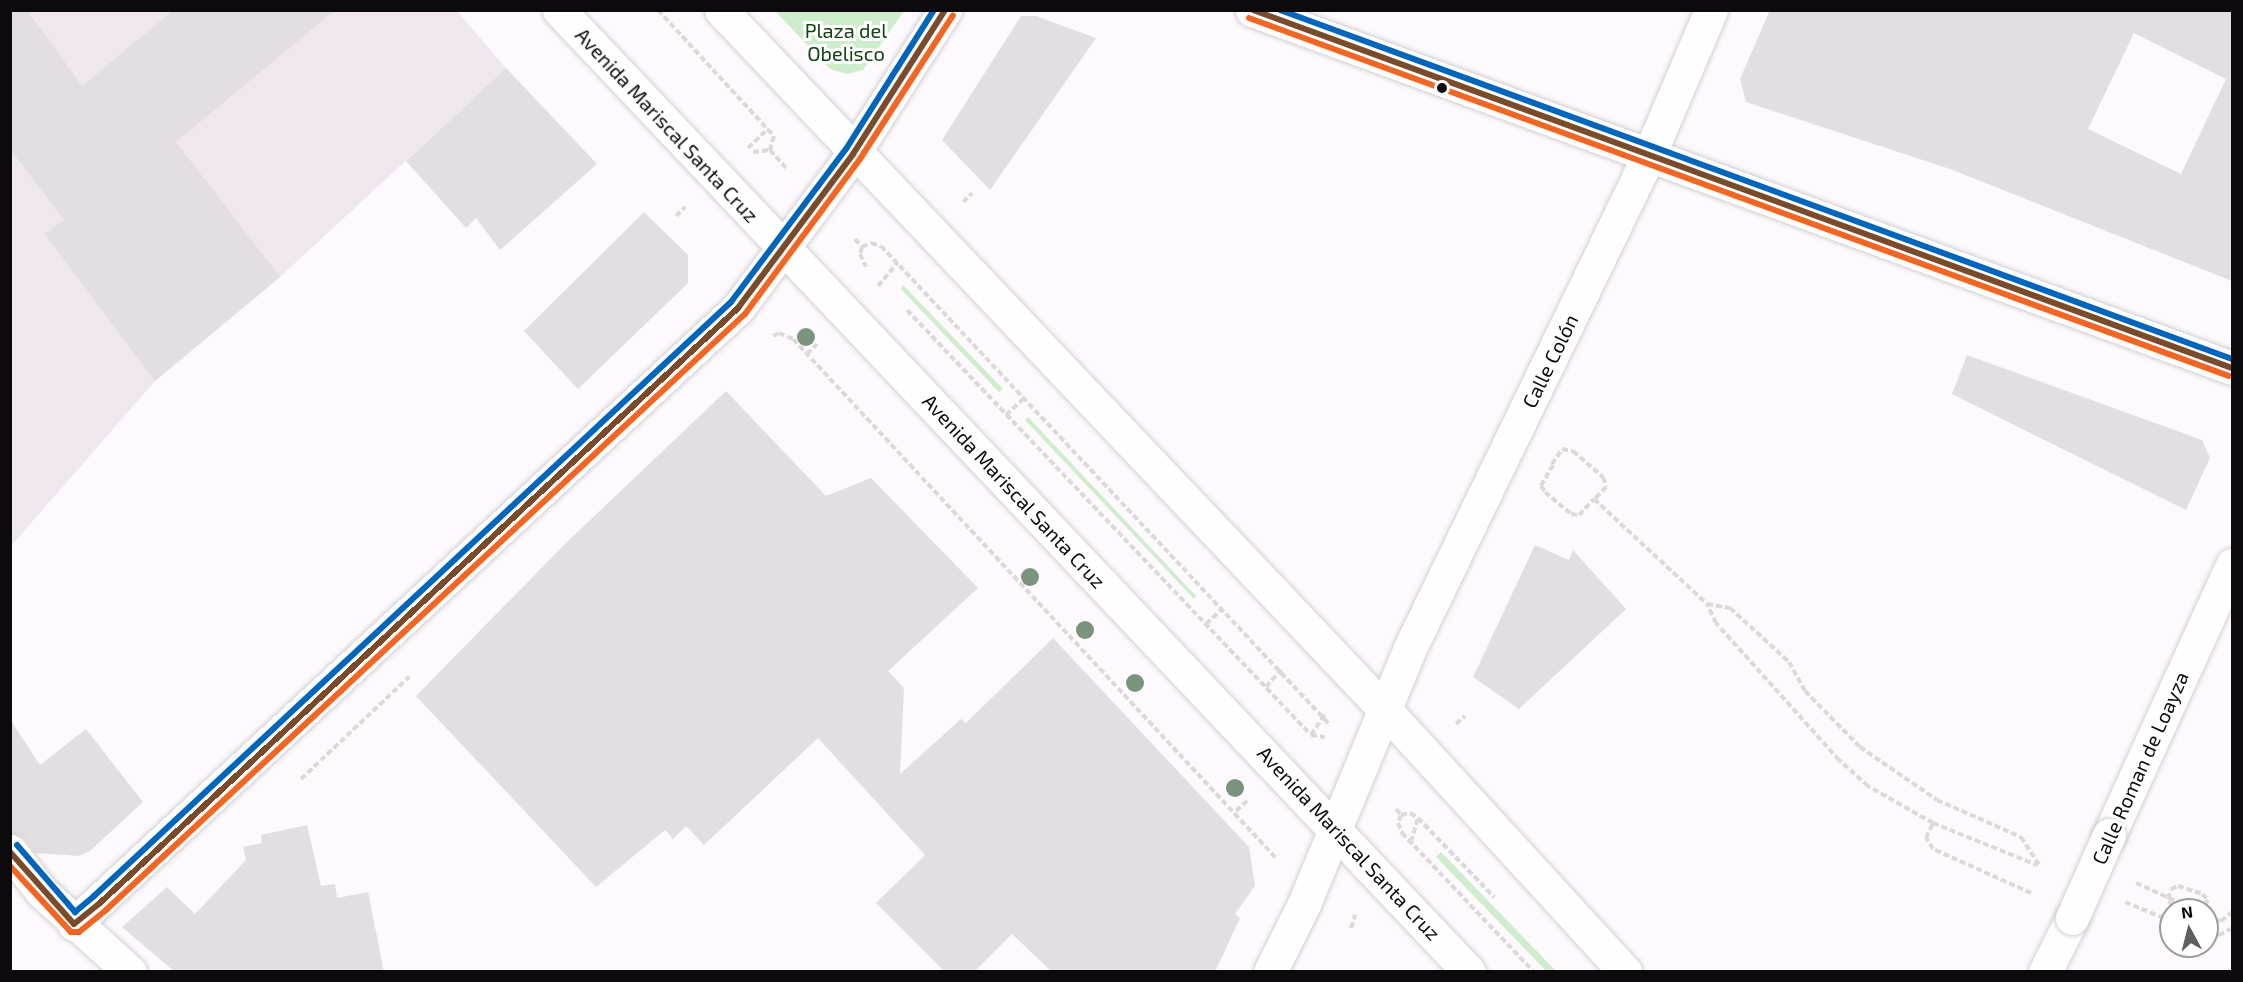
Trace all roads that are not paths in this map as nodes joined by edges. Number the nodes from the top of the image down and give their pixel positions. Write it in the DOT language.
graph roads {
  1 [pos="559,10"];
  2 [pos="721,10"];
  3 [pos="945,10"];
  4 [pos="1252,10"];
  5 [pos="1711,10"];
  6 [pos="853,153"];
  7 [pos="1650,153"];
  8 [pos="783,248"];
  9 [pos="2232,368"];
  10 [pos="2232,565"];
  11 [pos="1386,711"];
  12 [pos="1336,829"];
  13 [pos="10,851"];
  14 [pos="74,924"];
  15 [pos="130,972"];
  16 [pos="1270,972"];
  17 [pos="1469,972"];
  18 [pos="1625,972"];
  19 [pos="2045,972"];
  1 -- 8 [label="main road, Avenida Mariscal Santa Cruz"];
  2 -- 6 [label="main road"];
  3 -- 6 [label="main road"];
  4 -- 7 [label="main road"];
  5 -- 7 [label="main road, Calle Colón"];
  6 -- 8 [label="main road"];
  6 -- 11 [label="main road"];
  7 -- 9 [label="main road"];
  7 -- 11 [label="main road, Calle Colón"];
  8 -- 12 [label="main road, Avenida Mariscal Santa Cruz"];
  8 -- 14 [label="main road"];
  10 -- 19 [label="main road, Calle Roman de Loayza, bridge"];
  11 -- 12 [label="main road, Calle Colón"];
  11 -- 18 [label="main road"];
  12 -- 16 [label="main road, Calle Colón"];
  12 -- 17 [label="main road, Avenida Mariscal Santa Cruz"];
  13 -- 14 [label="main road"];
  14 -- 15 [label="main road"];
}
